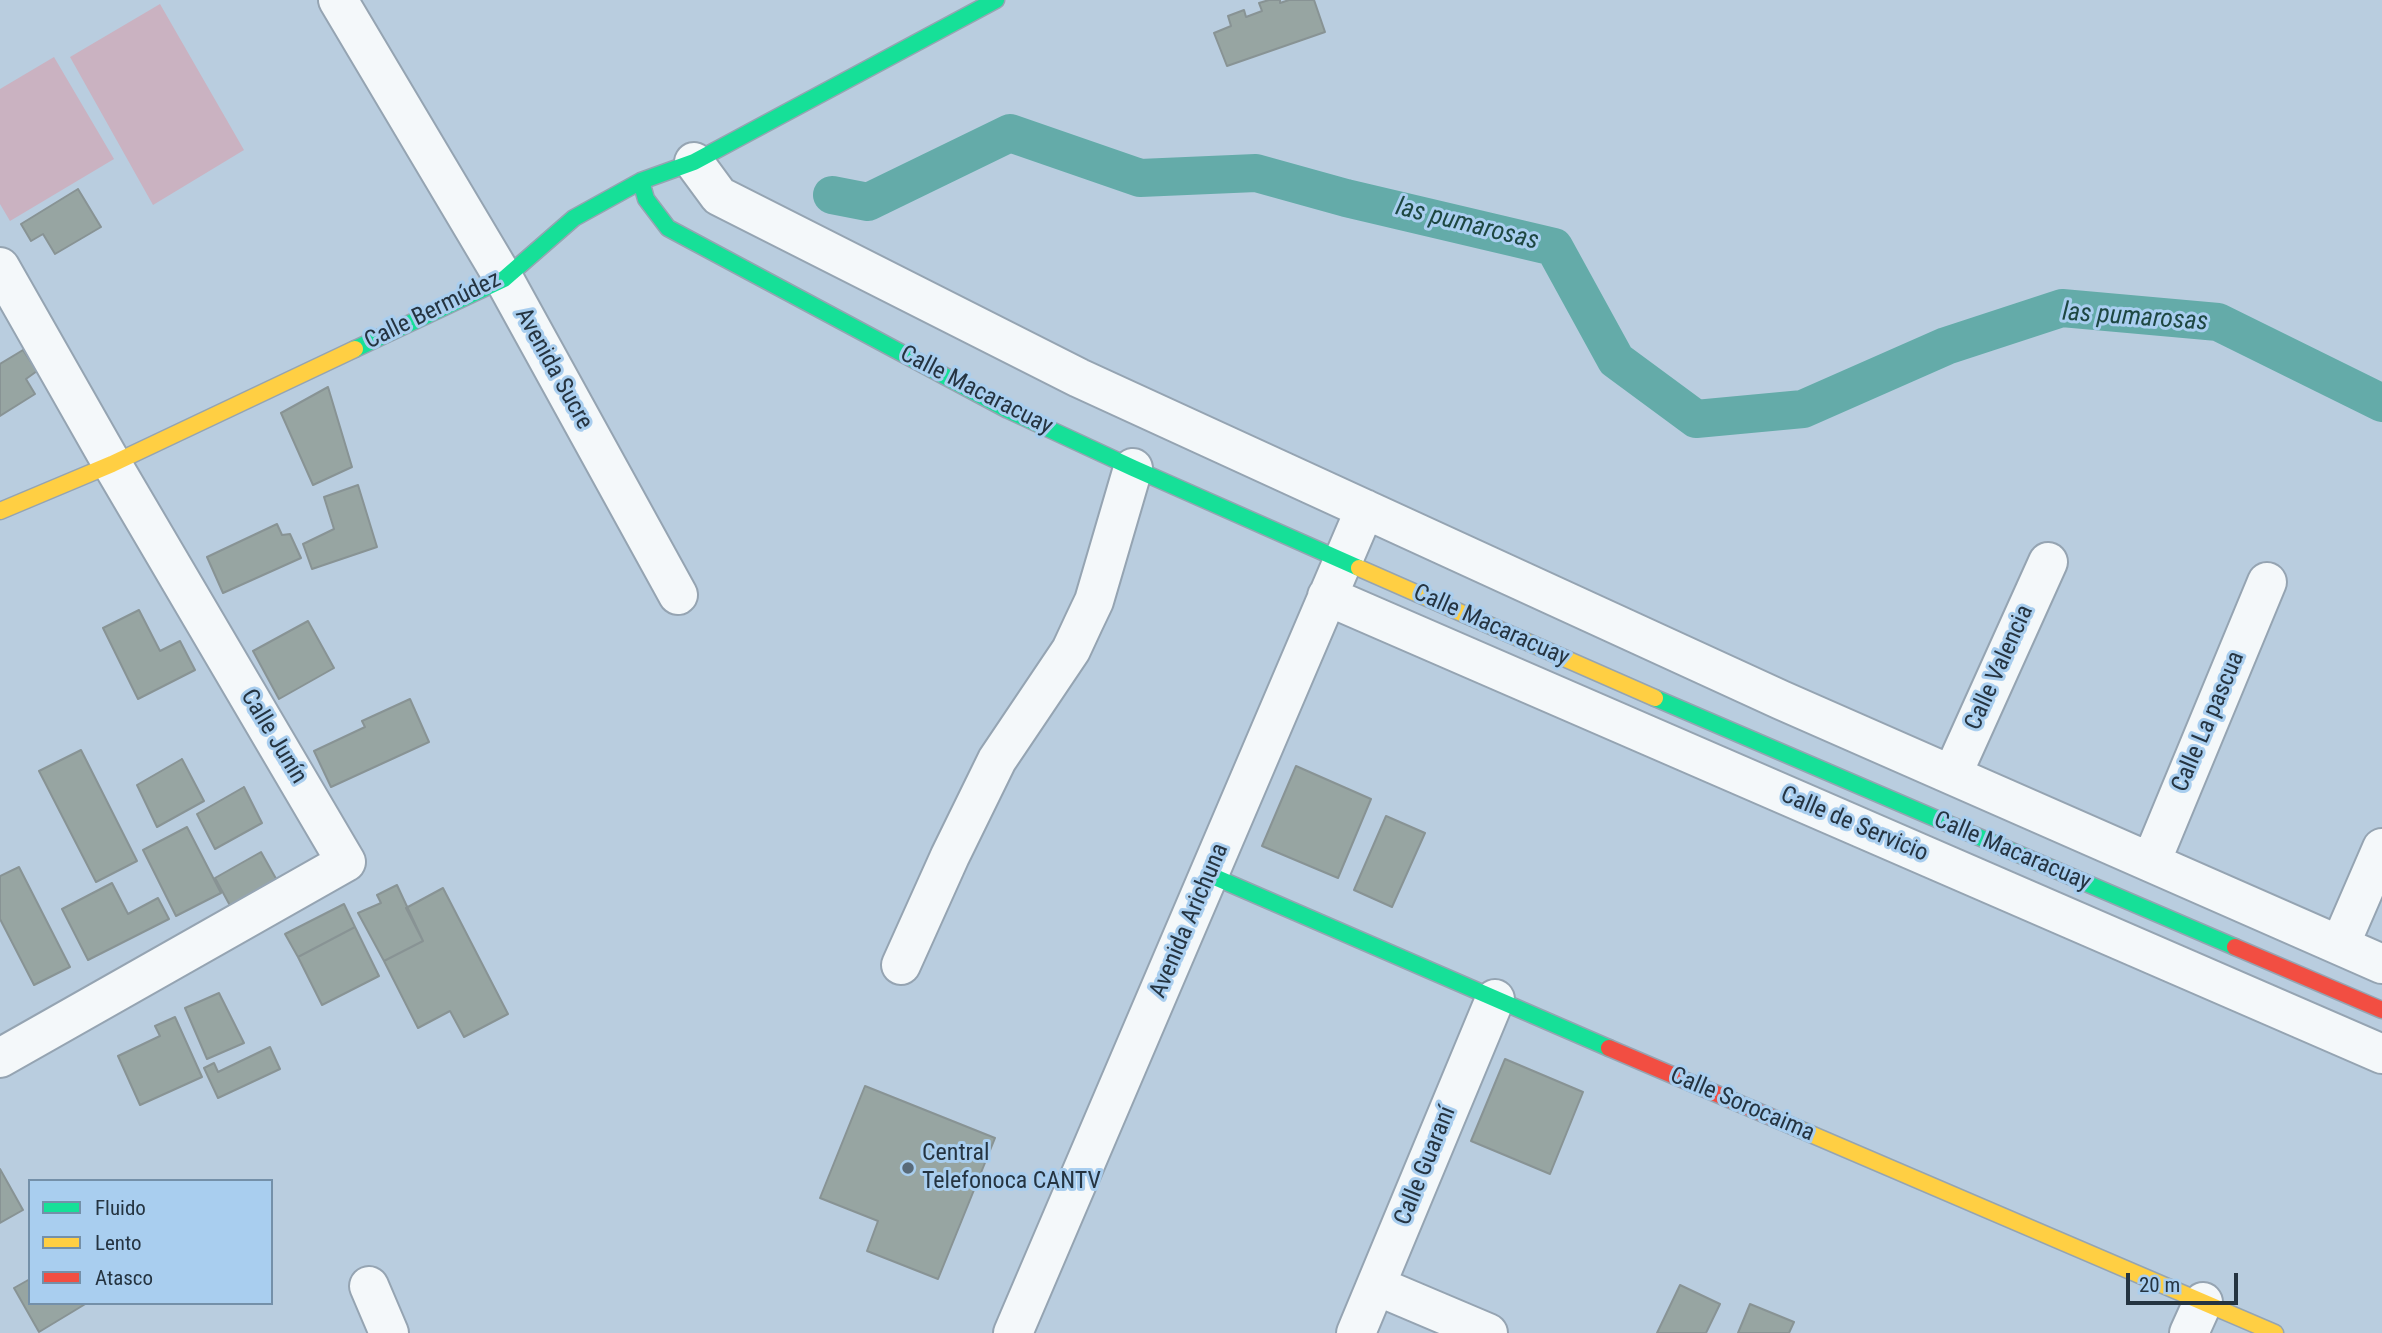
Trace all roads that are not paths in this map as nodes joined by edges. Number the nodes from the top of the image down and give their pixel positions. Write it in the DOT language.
graph roads {
  1 [pos="338,0"];
  2 [pos="996,0"];
  3 [pos="694,162"];
  4 [pos="641,181"];
  5 [pos="0,267"];
  6 [pos="504,279"];
  7 [pos="112,464"];
  8 [pos="1133,468"];
  9 [pos="1364,509"];
  10 [pos="0,511"];
  11 [pos="1342,560"];
  12 [pos="2048,562"];
  13 [pos="2267,582"];
  14 [pos="678,596"];
  15 [pos="1327,596"];
  16 [pos="1952,775"];
  17 [pos="2382,848"];
  18 [pos="2151,863"];
  19 [pos="1210,875"];
  20 [pos="2340,945"];
  21 [pos="2382,964"];
  22 [pos="901,965"];
  23 [pos="1495,999"];
  24 [pos="2382,1010"];
  25 [pos="2382,1054"];
  26 [pos="0,1058"];
  27 [pos="369,1286"];
  28 [pos="1377,1286"];
  29 [pos="2196,1318"];
  30 [pos="389,1333"];
  31 [pos="1013,1333"];
  32 [pos="1356,1333"];
  33 [pos="1488,1333"];
  34 [pos="2275,1333"];
  1 -- 6 [label="street, Avenida Sucre"];
  2 -- 3 [label="street, Calle Bermúdez"];
  3 -- 4 [label="street, Calle Bermúdez"];
  3 -- 9 [label="street, Calle Macaracuay"];
  4 -- 6 [label="street, Calle Bermúdez"];
  4 -- 8 [label="street, Calle Macaracuay"];
  5 -- 7 [label="street, Calle Junín"];
  6 -- 7 [label="street, Calle Bermúdez"];
  6 -- 14 [label="street, Avenida Sucre"];
  7 -- 10 [label="street, Calle Bermúdez"];
  7 -- 26 [label="street, Calle Junín"];
  8 -- 11 [label="street, Calle Macaracuay"];
  8 -- 22 [label="street"];
  9 -- 11 [label="street, Avenida Arichuna"];
  9 -- 16 [label="street, Calle Macaracuay"];
  11 -- 15 [label="street, Avenida Arichuna"];
  11 -- 24 [label="street, Calle Macaracuay"];
  12 -- 16 [label="street, Calle Valencia"];
  13 -- 18 [label="street, Calle La pascua"];
  15 -- 19 [label="street, Avenida Arichuna"];
  15 -- 25 [label="street, Calle de Servicio"];
  16 -- 18 [label="street, Calle Macaracuay"];
  17 -- 20 [label="street"];
  18 -- 20 [label="street, Calle Macaracuay"];
  19 -- 23 [label="street, Calle Sorocaima"];
  19 -- 31 [label="street, Avenida Arichuna"];
  20 -- 21 [label="street, Calle Macaracuay"];
  23 -- 28 [label="street, Calle Guaraní"];
  23 -- 29 [label="street, Calle Sorocaima"];
  27 -- 30 [label="street"];
  28 -- 32 [label="street, Calle Guaraní"];
  28 -- 33 [label="street"];
  29 -- 34 [label="street, Calle Sorocaima"];
}
